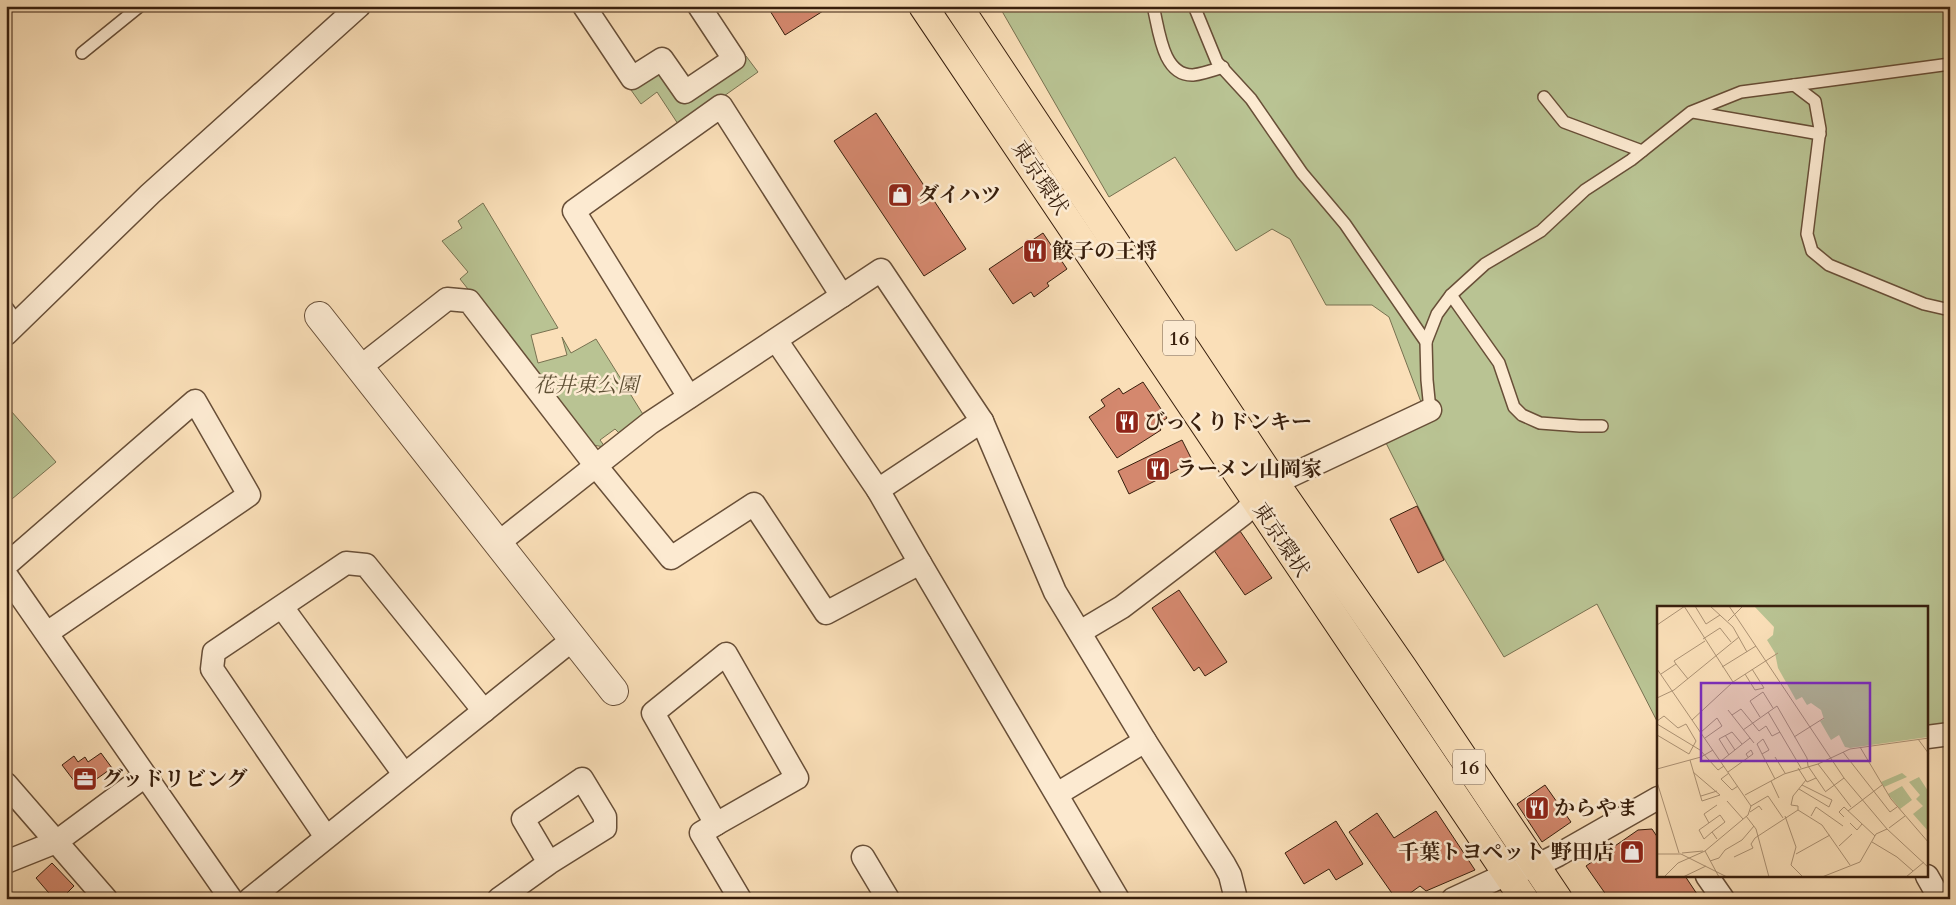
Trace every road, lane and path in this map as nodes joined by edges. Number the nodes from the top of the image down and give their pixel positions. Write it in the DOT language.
graph roads {
  1 [pos="140,6"];
  2 [pos="359,6"];
  3 [pos="584,6"];
  4 [pos="699,6"];
  5 [pos="923,6"];
  6 [pos="958,6"];
  7 [pos="1153,6"];
  8 [pos="1194,6"];
  9 [pos="82,53"];
  10 [pos="1950,64"];
  11 [pos="1223,68"];
  12 [pos="1794,85"];
  13 [pos="1544,97"];
  14 [pos="1691,112"];
  15 [pos="1820,134"];
  16 [pos="1642,151"];
  17 [pos="1450,295"];
  18 [pos="842,296"];
  19 [pos="1950,310"];
  20 [pos="319,316"];
  21 [pos="10,321"];
  22 [pos="776,340"];
  23 [pos="1426,342"];
  24 [pos="359,368"];
  25 [pos="689,397"];
  26 [pos="1430,410"];
  27 [pos="982,421"];
  28 [pos="1602,426"];
  29 [pos="596,466"];
  30 [pos="1275,483"];
  31 [pos="878,490"];
  32 [pos="1256,503"];
  33 [pos="497,544"];
  34 [pos="920,563"];
  35 [pos="6,565"];
  36 [pos="6,575"];
  37 [pos="282,607"];
  38 [pos="1080,632"];
  39 [pos="47,633"];
  40 [pos="572,640"];
  41 [pos="614,691"];
  42 [pos="484,711"];
  43 [pos="1950,734"];
  44 [pos="1928,737"];
  45 [pos="1145,741"];
  46 [pos="404,774"];
  47 [pos="145,776"];
  48 [pos="6,784"];
  49 [pos="1057,794"];
  50 [pos="1657,802"];
  51 [pos="716,824"];
  52 [pos="326,837"];
  53 [pos="56,842"];
  54 [pos="863,856"];
  55 [pos="6,862"];
  56 [pos="549,863"];
  57 [pos="1536,866"];
  58 [pos="1507,874"];
  59 [pos="1708,878"];
  60 [pos="1928,878"];
  61 [pos="106,899"];
  62 [pos="231,899"];
  63 [pos="250,899"];
  64 [pos="499,899"];
  65 [pos="740,899"];
  66 [pos="888,899"];
  67 [pos="1118,899"];
  68 [pos="1236,899"];
  69 [pos="1453,899"];
  70 [pos="1524,899"];
  71 [pos="1558,899"];
  72 [pos="1723,899"];
  73 [pos="1940,899"];
  1 -- 9 [label="lane"];
  2 -- 21 [label="street"];
  3 -- 4 [label="street"];
  5 -- 32 [label="highway, 東京環状 / 16"];
  6 -- 30 [label="highway, 東京環状 / 16"];
  7 -- 11 [label="lane"];
  8 -- 11 [label="lane"];
  10 -- 12 [label="lane"];
  11 -- 23 [label="lane"];
  12 -- 14 [label="lane"];
  12 -- 15 [label="lane"];
  13 -- 16 [label="lane"];
  14 -- 15 [label="lane"];
  14 -- 16 [label="lane"];
  15 -- 19 [label="lane"];
  16 -- 17 [label="lane"];
  17 -- 23 [label="lane"];
  17 -- 28 [label="lane"];
  18 -- 22 [label="street"];
  18 -- 25 [label="street"];
  18 -- 27 [label="street"];
  20 -- 24 [label="street"];
  22 -- 25 [label="street"];
  22 -- 31 [label="street"];
  23 -- 26 [label="lane"];
  24 -- 29 [label="street"];
  24 -- 33 [label="street"];
  25 -- 29 [label="street"];
  26 -- 30 [label="street"];
  27 -- 31 [label="street"];
  27 -- 38 [label="street"];
  29 -- 33 [label="street"];
  29 -- 34 [label="street"];
  30 -- 32 [label="street"];
  30 -- 57 [label="highway, 東京環状 / 16"];
  31 -- 34 [label="street"];
  32 -- 38 [label="street"];
  32 -- 58 [label="highway, 東京環状 / 16"];
  33 -- 40 [label="street"];
  34 -- 49 [label="street"];
  35 -- 39 [label="street"];
  36 -- 39 [label="street"];
  37 -- 42 [label="street"];
  37 -- 46 [label="street"];
  37 -- 52 [label="street"];
  38 -- 45 [label="street"];
  39 -- 47 [label="street"];
  40 -- 41 [label="street"];
  40 -- 42 [label="street"];
  42 -- 46 [label="street"];
  43 -- 44 [label="street"];
  45 -- 49 [label="street"];
  45 -- 68 [label="street"];
  46 -- 52 [label="street"];
  47 -- 53 [label="street"];
  47 -- 62 [label="street"];
  48 -- 53 [label="street"];
  49 -- 67 [label="street"];
  50 -- 57 [label="street"];
  51 -- 51 [label="street"];
  51 -- 65 [label="street"];
  52 -- 63 [label="street"];
  53 -- 55 [label="street"];
  53 -- 61 [label="street"];
  54 -- 66 [label="street"];
  56 -- 64 [label="street"];
  57 -- 58 [label="street"];
  57 -- 71 [label="highway, 東京環状 / 16"];
  58 -- 69 [label="street"];
  58 -- 70 [label="highway, 東京環状 / 16"];
  59 -- 72 [label="street"];
  60 -- 73 [label="street"];
}
